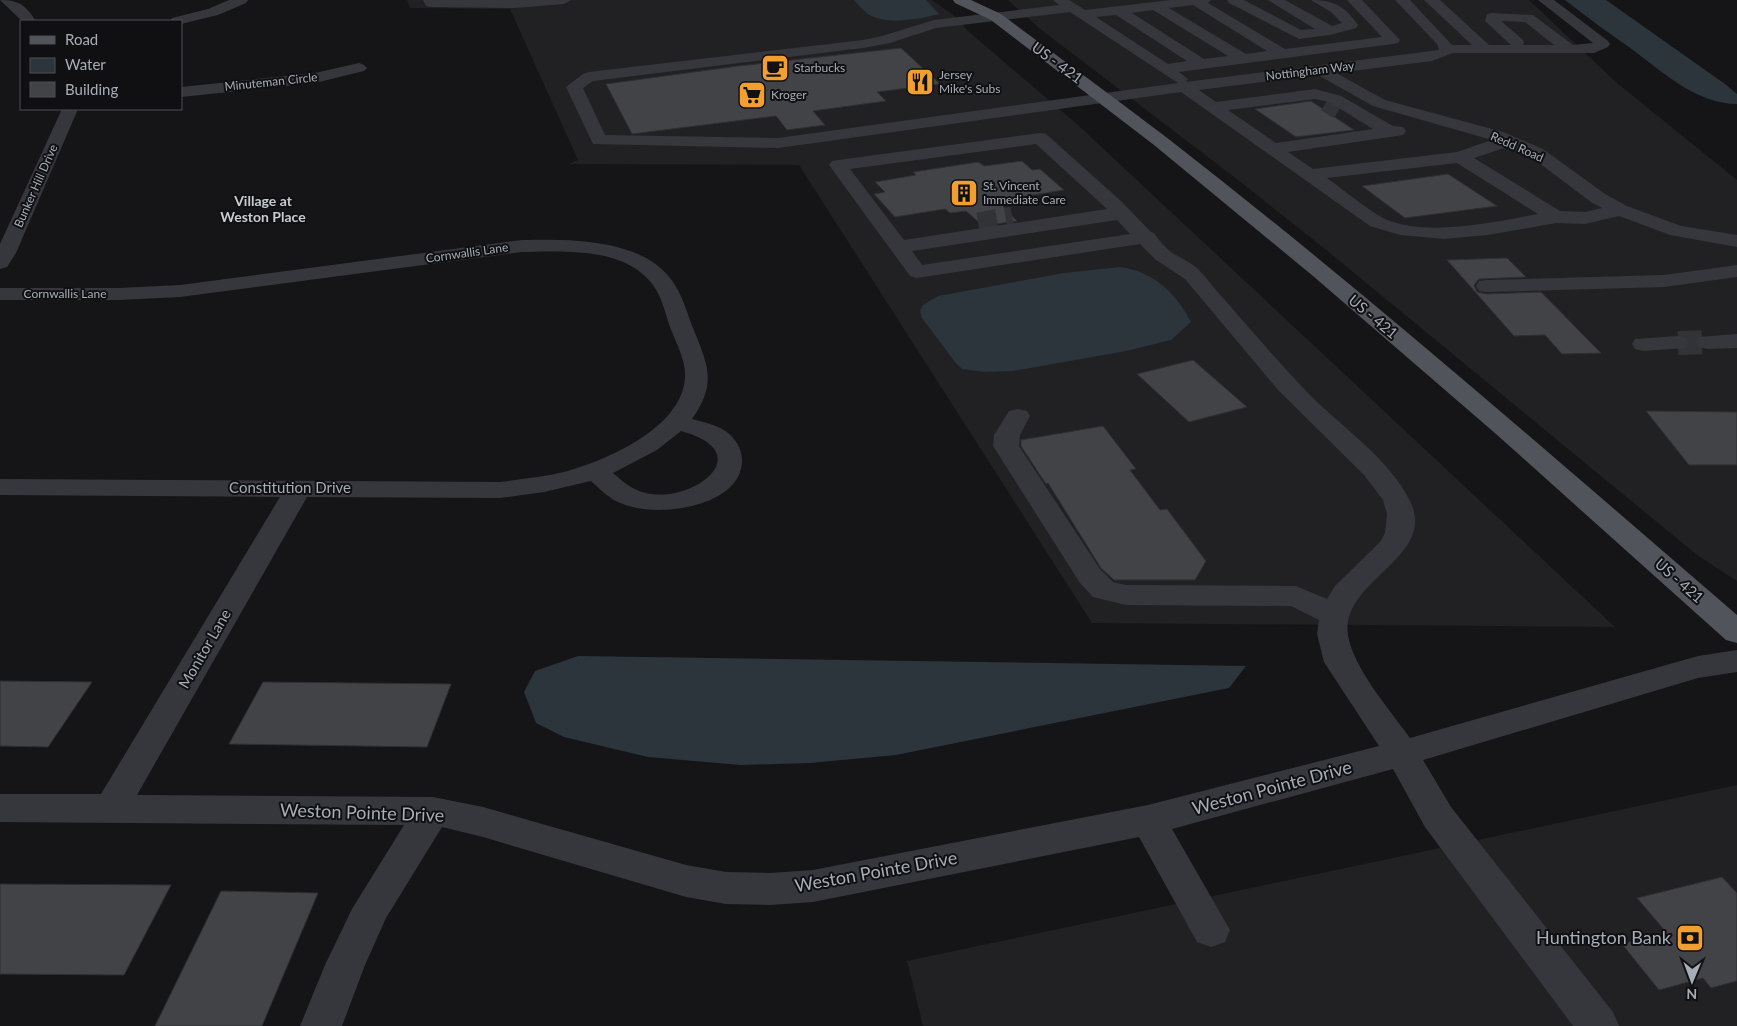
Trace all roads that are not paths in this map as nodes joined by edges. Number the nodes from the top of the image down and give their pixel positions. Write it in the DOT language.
graph roads {
  1 [pos="7,0"];
  2 [pos="241,0"];
  3 [pos="430,0"];
  4 [pos="564,0"];
  5 [pos="960,0"];
  6 [pos="1234,0"];
  7 [pos="1275,0"];
  8 [pos="1318,0"];
  9 [pos="1354,0"];
  10 [pos="1402,0"];
  11 [pos="1431,0"];
  12 [pos="1545,0"];
  13 [pos="548,1"];
  14 [pos="1199,1"];
  15 [pos="1155,6"];
  16 [pos="992,8"];
  17 [pos="1072,8"];
  18 [pos="1119,11"];
  19 [pos="27,20"];
  20 [pos="181,20"];
  21 [pos="1330,31"];
  22 [pos="1517,42"];
  23 [pos="1446,49"];
  24 [pos="1485,49"];
  25 [pos="1569,49"];
  26 [pos="1282,54"];
  27 [pos="1243,59"];
  28 [pos="1201,64"];
  29 [pos="359,68"];
  30 [pos="1164,69"];
  31 [pos="1320,70"];
  32 [pos="1187,87"];
  33 [pos="182,92"];
  34 [pos="1104,97"];
  35 [pos="1212,107"];
  36 [pos="70,110"];
  37 [pos="988,113"];
  38 [pos="1345,116"];
  39 [pos="1430,117"];
  40 [pos="1369,120"];
  41 [pos="1390,132"];
  42 [pos="1507,140"];
  43 [pos="1018,141"];
  44 [pos="1272,149"];
  45 [pos="1460,157"];
  46 [pos="1310,175"];
  47 [pos="1620,210"];
  48 [pos="1122,213"];
  49 [pos="1012,216"];
  50 [pos="1556,217"];
  51 [pos="978,222"];
  52 [pos="1061,222"];
  53 [pos="954,238"];
  54 [pos="1146,238"];
  55 [pos="1737,241"];
  56 [pos="898,247"];
  57 [pos="0,263"];
  58 [pos="1737,271"];
  59 [pos="1487,286"];
  60 [pos="0,294"];
  61 [pos="1737,341"];
  62 [pos="1707,342"];
  63 [pos="1678,343"];
  64 [pos="1643,344"];
  65 [pos="1018,416"];
  66 [pos="676,422"];
  67 [pos="588,474"];
  68 [pos="0,487"];
  69 [pos="298,488"];
  70 [pos="1334,615"];
  71 [pos="1737,632"];
  72 [pos="1737,661"];
  73 [pos="1402,753"];
  74 [pos="0,808"];
  75 [pos="111,808"];
  76 [pos="433,811"];
  77 [pos="1148,820"];
  78 [pos="1211,930"];
  79 [pos="321,1026"];
  80 [pos="1598,1026"];
  1 -- 19 [label="street"];
  2 -- 20 [label="street"];
  3 -- 13 [label="street"];
  4 -- 13 [label="street"];
  5 -- 16 [label="main road, US - 421"];
  6 -- 21 [label="street"];
  7 -- 21 [label="street"];
  8 -- 21 [label="street"];
  9 -- 26 [label="street"];
  10 -- 23 [label="street"];
  11 -- 24 [label="street"];
  12 -- 25 [label="street"];
  14 -- 15 [label="street"];
  14 -- 26 [label="street"];
  15 -- 18 [label="street"];
  15 -- 27 [label="street"];
  16 -- 17 [label="street"];
  16 -- 34 [label="main road, US - 421"];
  16 -- 37 [label="street, Nottingham Way"];
  17 -- 18 [label="street"];
  17 -- 30 [label="street"];
  18 -- 28 [label="street"];
  22 -- 25 [label="street"];
  23 -- 24 [label="street"];
  23 -- 31 [label="street, Nottingham Way"];
  24 -- 25 [label="street"];
  26 -- 27 [label="street"];
  27 -- 28 [label="street"];
  28 -- 30 [label="street"];
  29 -- 33 [label="street, Minuteman Circle"];
  30 -- 32 [label="street"];
  31 -- 32 [label="street, Nottingham Way"];
  31 -- 39 [label="street, Redd Road"];
  32 -- 34 [label="street, Nottingham Way"];
  32 -- 35 [label="street"];
  34 -- 37 [label="street, Nottingham Way"];
  34 -- 71 [label="main road, US - 421"];
  35 -- 40 [label="street"];
  35 -- 44 [label="street"];
  36 -- 57 [label="street, Bunker Hill Drive"];
  37 -- 43 [label="street"];
  38 -- 40 [label="street"];
  39 -- 41 [label="street"];
  39 -- 42 [label="street, Redd Road"];
  40 -- 41 [label="street"];
  41 -- 44 [label="street"];
  42 -- 45 [label="street"];
  42 -- 47 [label="street, Redd Road"];
  43 -- 48 [label="street"];
  43 -- 56 [label="street"];
  44 -- 46 [label="street"];
  45 -- 46 [label="street"];
  45 -- 50 [label="street"];
  46 -- 50 [label="street"];
  47 -- 50 [label="street"];
  47 -- 55 [label="street, Redd Road"];
  48 -- 52 [label="street"];
  48 -- 54 [label="street"];
  49 -- 52 [label="street"];
  51 -- 53 [label="street"];
  52 -- 53 [label="street"];
  53 -- 56 [label="street"];
  54 -- 56 [label="street"];
  54 -- 70 [label="street"];
  58 -- 59 [label="street"];
  60 -- 66 [label="street, Cornwallis Lane"];
  61 -- 62 [label="street"];
  63 -- 64 [label="street"];
  65 -- 70 [label="street"];
  66 -- 67 [label="street, Cornwallis Lane"];
  66 -- 67 [label="street"];
  67 -- 69 [label="street, Constitution Drive"];
  68 -- 69 [label="street, Constitution Drive"];
  69 -- 75 [label="street, Monitor Lane"];
  70 -- 73 [label="street"];
  72 -- 73 [label="street, Weston Pointe Drive"];
  73 -- 77 [label="street, Weston Pointe Drive"];
  73 -- 80 [label="street"];
  74 -- 75 [label="street, Weston Pointe Drive"];
  75 -- 76 [label="street, Weston Pointe Drive"];
  76 -- 77 [label="street, Weston Pointe Drive"];
  76 -- 79 [label="street"];
  77 -- 78 [label="street"];
}
